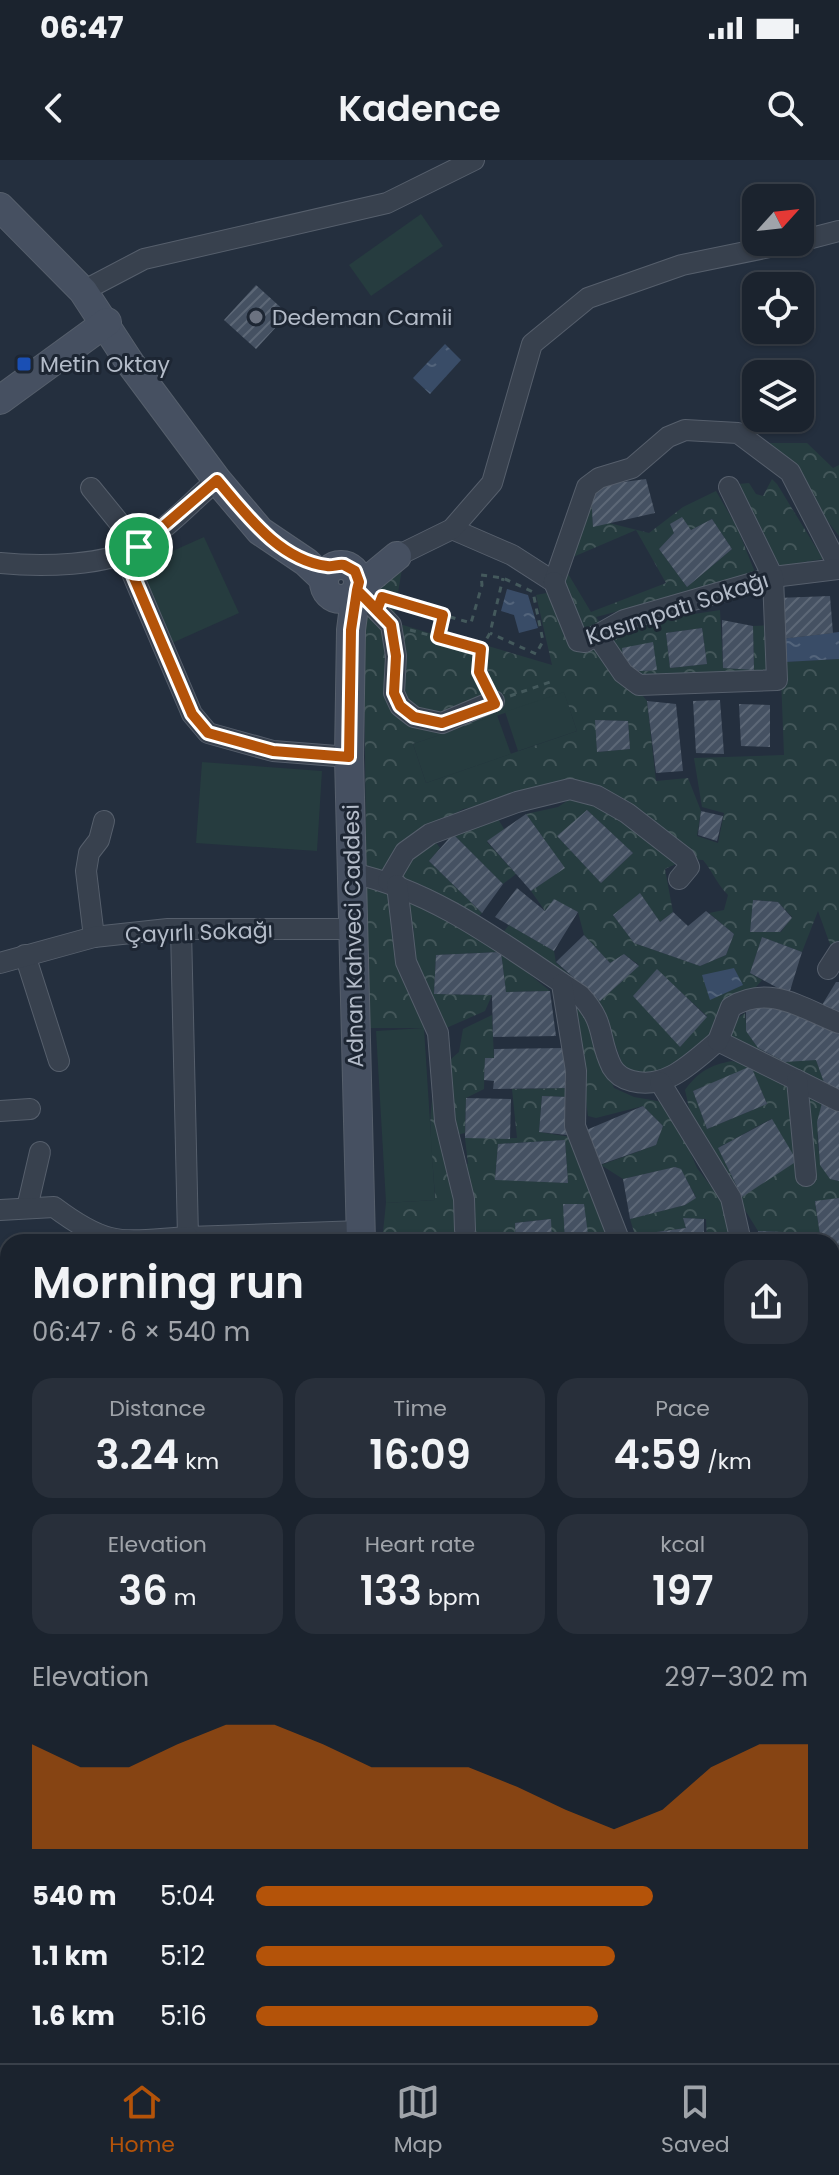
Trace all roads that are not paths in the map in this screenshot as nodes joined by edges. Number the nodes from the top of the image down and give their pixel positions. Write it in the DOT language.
graph roads {
  1 [pos="465,163"];
  2 [pos="0,207"];
  3 [pos="839,231"];
  4 [pos="814,237"];
  5 [pos="742,252"];
  6 [pos="83,291"];
  7 [pos="107,322"];
  8 [pos="0,400"];
  9 [pos="217,480"];
  10 [pos="729,487"];
  11 [pos="91,488"];
  12 [pos="452,529"];
  13 [pos="131,549"];
  14 [pos="397,556"];
  15 [pos="0,563"];
  16 [pos="839,568"];
  17 [pos="773,577"];
  18 [pos="554,582"];
  19 [pos="349,588"];
  20 [pos="597,635"];
  21 [pos="494,701"];
  22 [pos="349,757"];
  23 [pos="104,821"];
  24 [pos="352,873"];
  25 [pos="679,879"];
  26 [pos="392,883"];
  27 [pos="181,929"];
  28 [pos="353,929"];
  29 [pos="94,937"];
  30 [pos="25,955"];
  31 [pos="0,963"];
  32 [pos="562,984"];
  33 [pos="839,1023"];
  34 [pos="718,1041"];
  35 [pos="59,1061"];
  36 [pos="797,1080"];
  37 [pos="660,1082"];
  38 [pos="839,1101"];
  39 [pos="30,1109"];
  40 [pos="0,1111"];
  41 [pos="40,1152"];
  42 [pos="806,1176"];
  43 [pos="27,1208"];
  44 [pos="0,1210"];
  45 [pos="465,1230"];
  46 [pos="94,1234"];
  47 [pos="188,1234"];
  48 [pos="361,1234"];
  49 [pos="617,1234"];
  50 [pos="739,1234"];
  1 -- 6 [label="street"];
  2 -- 6 [label="main road"];
  3 -- 4 [label="street"];
  5 -- 12 [label="street"];
  6 -- 7 [label="main road"];
  7 -- 8 [label="main road"];
  7 -- 9 [label="main road"];
  9 -- 13 [label="street"];
  9 -- 19 [label="main road"];
  10 -- 17 [label="street"];
  11 -- 13 [label="street"];
  12 -- 14 [label="street"];
  12 -- 18 [label="street"];
  13 -- 15 [label="street"];
  13 -- 22 [label="street"];
  14 -- 19 [label="main road"];
  16 -- 17 [label="street, Kasımpatı Sokağı"];
  16 -- 18 [label="street"];
  17 -- 20 [label="street, Kasımpatı Sokağı"];
  17 -- 20 [label="street"];
  18 -- 20 [label="street, Kasımpatı Sokağı"];
  19 -- 21 [label="street"];
  19 -- 22 [label="main road, Adnan Kahveci Caddesi"];
  22 -- 24 [label="main road, Adnan Kahveci Caddesi"];
  23 -- 29 [label="street"];
  24 -- 26 [label="street"];
  24 -- 28 [label="main road, Adnan Kahveci Caddesi"];
  25 -- 26 [label="street"];
  26 -- 32 [label="street"];
  26 -- 45 [label="street"];
  27 -- 28 [label="street, Çayırlı Sokağı"];
  27 -- 29 [label="street, Çayırlı Sokağı"];
  27 -- 47 [label="street"];
  28 -- 48 [label="main road, Adnan Kahveci Caddesi"];
  29 -- 30 [label="street, Çayırlı Sokağı"];
  30 -- 31 [label="street, Çayırlı Sokağı"];
  30 -- 35 [label="street"];
  32 -- 37 [label="street"];
  32 -- 49 [label="street"];
  33 -- 34 [label="street"];
  34 -- 36 [label="street"];
  34 -- 37 [label="street"];
  36 -- 38 [label="street"];
  36 -- 42 [label="street"];
  37 -- 50 [label="street"];
  39 -- 40 [label="street"];
  41 -- 43 [label="street"];
  43 -- 44 [label="street"];
  43 -- 46 [label="street"];
}
